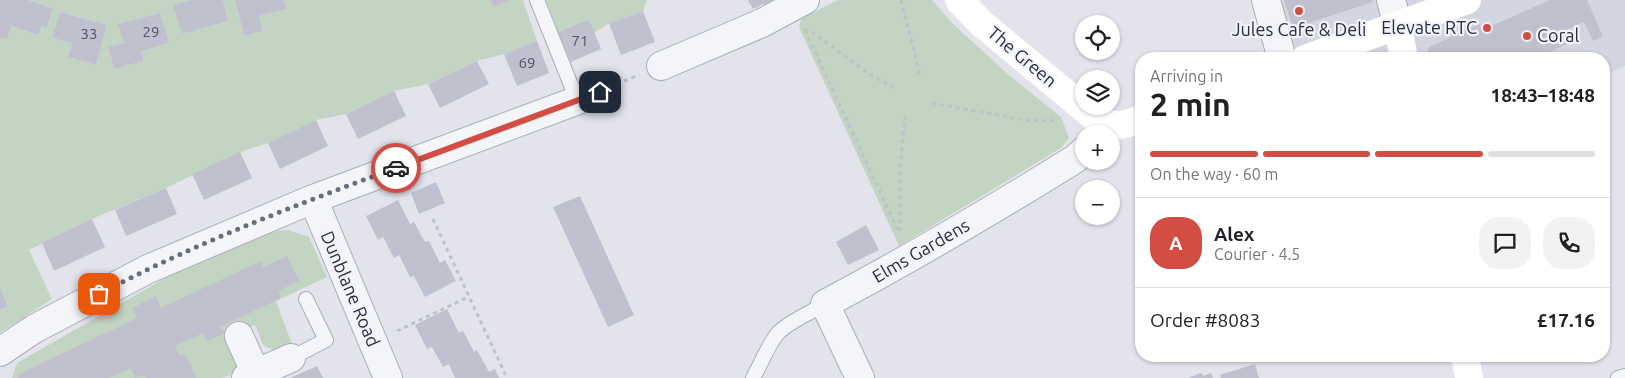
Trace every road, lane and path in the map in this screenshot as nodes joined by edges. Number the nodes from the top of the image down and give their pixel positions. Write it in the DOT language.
graph roads {
  1 [pos="537,0"];
  2 [pos="805,0"];
  3 [pos="901,0"];
  4 [pos="959,0"];
  5 [pos="1266,0"];
  6 [pos="1391,0"];
  7 [pos="1467,0"];
  8 [pos="773,17"];
  9 [pos="1398,26"];
  10 [pos="804,30"];
  11 [pos="1280,52"];
  12 [pos="1325,52"];
  13 [pos="1403,52"];
  14 [pos="661,66"];
  15 [pos="920,77"];
  16 [pos="893,87"];
  17 [pos="589,96"];
  18 [pos="932,102"];
  19 [pos="905,117"];
  20 [pos="1135,121"];
  21 [pos="1103,124"];
  22 [pos="1075,159"];
  23 [pos="313,199"];
  24 [pos="433,219"];
  25 [pos="900,234"];
  26 [pos="892,269"];
  27 [pos="468,297"];
  28 [pos="306,299"];
  29 [pos="825,304"];
  30 [pos="239,336"];
  31 [pos="373,343"];
  32 [pos="0,352"];
  33 [pos="291,358"];
  34 [pos="1466,362"];
  35 [pos="251,376"];
  36 [pos="1625,376"];
  37 [pos="388,378"];
  38 [pos="507,378"];
  39 [pos="753,378"];
  40 [pos="860,378"];
  41 [pos="1469,378"];
  42 [pos="1618,378"];
  1 -- 17 [label="lane"];
  2 -- 8 [label="street"];
  3 -- 15 [label="path"];
  4 -- 21 [label="street, The Green"];
  5 -- 11 [label="street"];
  6 -- 9 [label="street"];
  7 -- 9 [label="street"];
  8 -- 10 [label="path"];
  8 -- 14 [label="street"];
  9 -- 12 [label="street"];
  9 -- 13 [label="street"];
  10 -- 16 [label="path"];
  10 -- 25 [label="path"];
  14 -- 17 [label="path"];
  17 -- 23 [label="street"];
  18 -- 21 [label="path"];
  19 -- 25 [label="path"];
  20 -- 21 [label="street"];
  22 -- 26 [label="street, Elms Gardens"];
  23 -- 31 [label="street, Dunblane Road"];
  23 -- 32 [label="street"];
  24 -- 27 [label="path"];
  25 -- 26 [label="path"];
  26 -- 29 [label="street, Elms Gardens"];
  27 -- 31 [label="path"];
  27 -- 38 [label="path"];
  28 -- 33 [label="lane"];
  29 -- 39 [label="lane"];
  29 -- 40 [label="street"];
  30 -- 35 [label="street"];
  31 -- 37 [label="street, Dunblane Road"];
  33 -- 35 [label="street"];
  34 -- 41 [label="street"];
  36 -- 42 [label="lane"];
}
